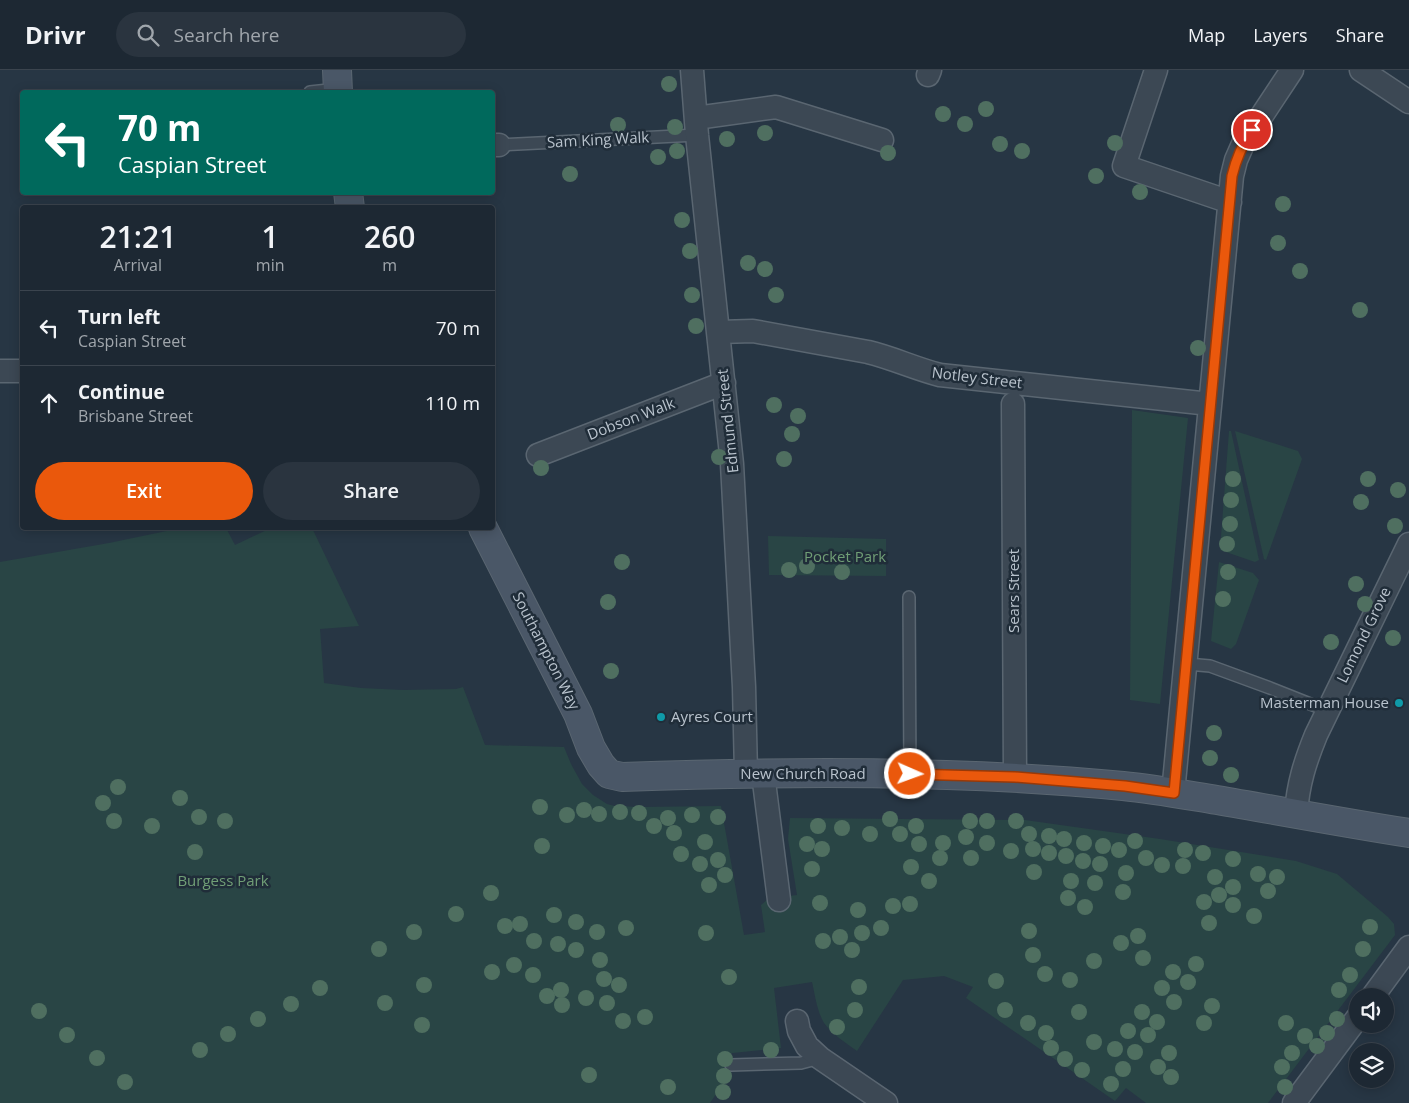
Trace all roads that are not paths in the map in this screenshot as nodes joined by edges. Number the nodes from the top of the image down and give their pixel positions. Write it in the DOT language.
graph roads {
  1 [pos="692,70"];
  2 [pos="1156,70"];
  3 [pos="1292,70"];
  4 [pos="1361,70"];
  5 [pos="338,84"];
  6 [pos="317,90"];
  7 [pos="1409,102"];
  8 [pos="696,127"];
  9 [pos="882,140"];
  10 [pos="496,145"];
  11 [pos="1230,202"];
  12 [pos="719,332"];
  13 [pos="0,371"];
  14 [pos="20,371"];
  15 [pos="724,384"];
  16 [pos="1013,404"];
  17 [pos="1210,404"];
  18 [pos="538,455"];
  19 [pos="485,530"];
  20 [pos="1409,544"];
  21 [pos="909,597"];
  22 [pos="1187,664"];
  23 [pos="1328,711"];
  24 [pos="609,774"];
  25 [pos="755,774"];
  26 [pos="910,774"];
  27 [pos="1015,777"];
  28 [pos="1174,793"];
  29 [pos="1296,813"];
  30 [pos="1409,833"];
  31 [pos="778,900"];
  32 [pos="1409,947"];
  33 [pos="1379,988"];
  34 [pos="797,1021"];
  35 [pos="1349,1029"];
  36 [pos="820,1058"];
  37 [pos="731,1065"];
  38 [pos="879,1101"];
  39 [pos="1294,1103"];
  1 -- 8 [label="street, Edmund Street"];
  2 -- 11 [label="street"];
  3 -- 11 [label="street"];
  4 -- 7 [label="street"];
  5 -- 6 [label="lane"];
  8 -- 9 [label="street"];
  8 -- 10 [label="lane, Sam King Walk"];
  8 -- 12 [label="street, Edmund Street"];
  11 -- 17 [label="street"];
  12 -- 15 [label="street, Edmund Street"];
  12 -- 17 [label="street, Notley Street"];
  13 -- 14 [label="street"];
  15 -- 18 [label="street, Dobson Walk"];
  15 -- 25 [label="street, Edmund Street"];
  16 -- 27 [label="street, Sears Street"];
  17 -- 22 [label="street"];
  19 -- 24 [label="main road, Southampton Way"];
  20 -- 23 [label="street, Lomond Grove"];
  21 -- 26 [label="lane"];
  22 -- 23 [label="lane"];
  22 -- 28 [label="street"];
  23 -- 29 [label="street, Lomond Grove"];
  24 -- 25 [label="main road, New Church Road"];
  25 -- 26 [label="main road, New Church Road"];
  25 -- 31 [label="street, Edmund Street"];
  26 -- 27 [label="main road, New Church Road"];
  27 -- 28 [label="main road, New Church Road"];
  28 -- 29 [label="main road, New Church Road"];
  29 -- 30 [label="main road, New Church Road"];
  32 -- 33 [label="street"];
  34 -- 36 [label="street"];
  35 -- 39 [label="street"];
  36 -- 37 [label="lane"];
  36 -- 38 [label="street"];
}
